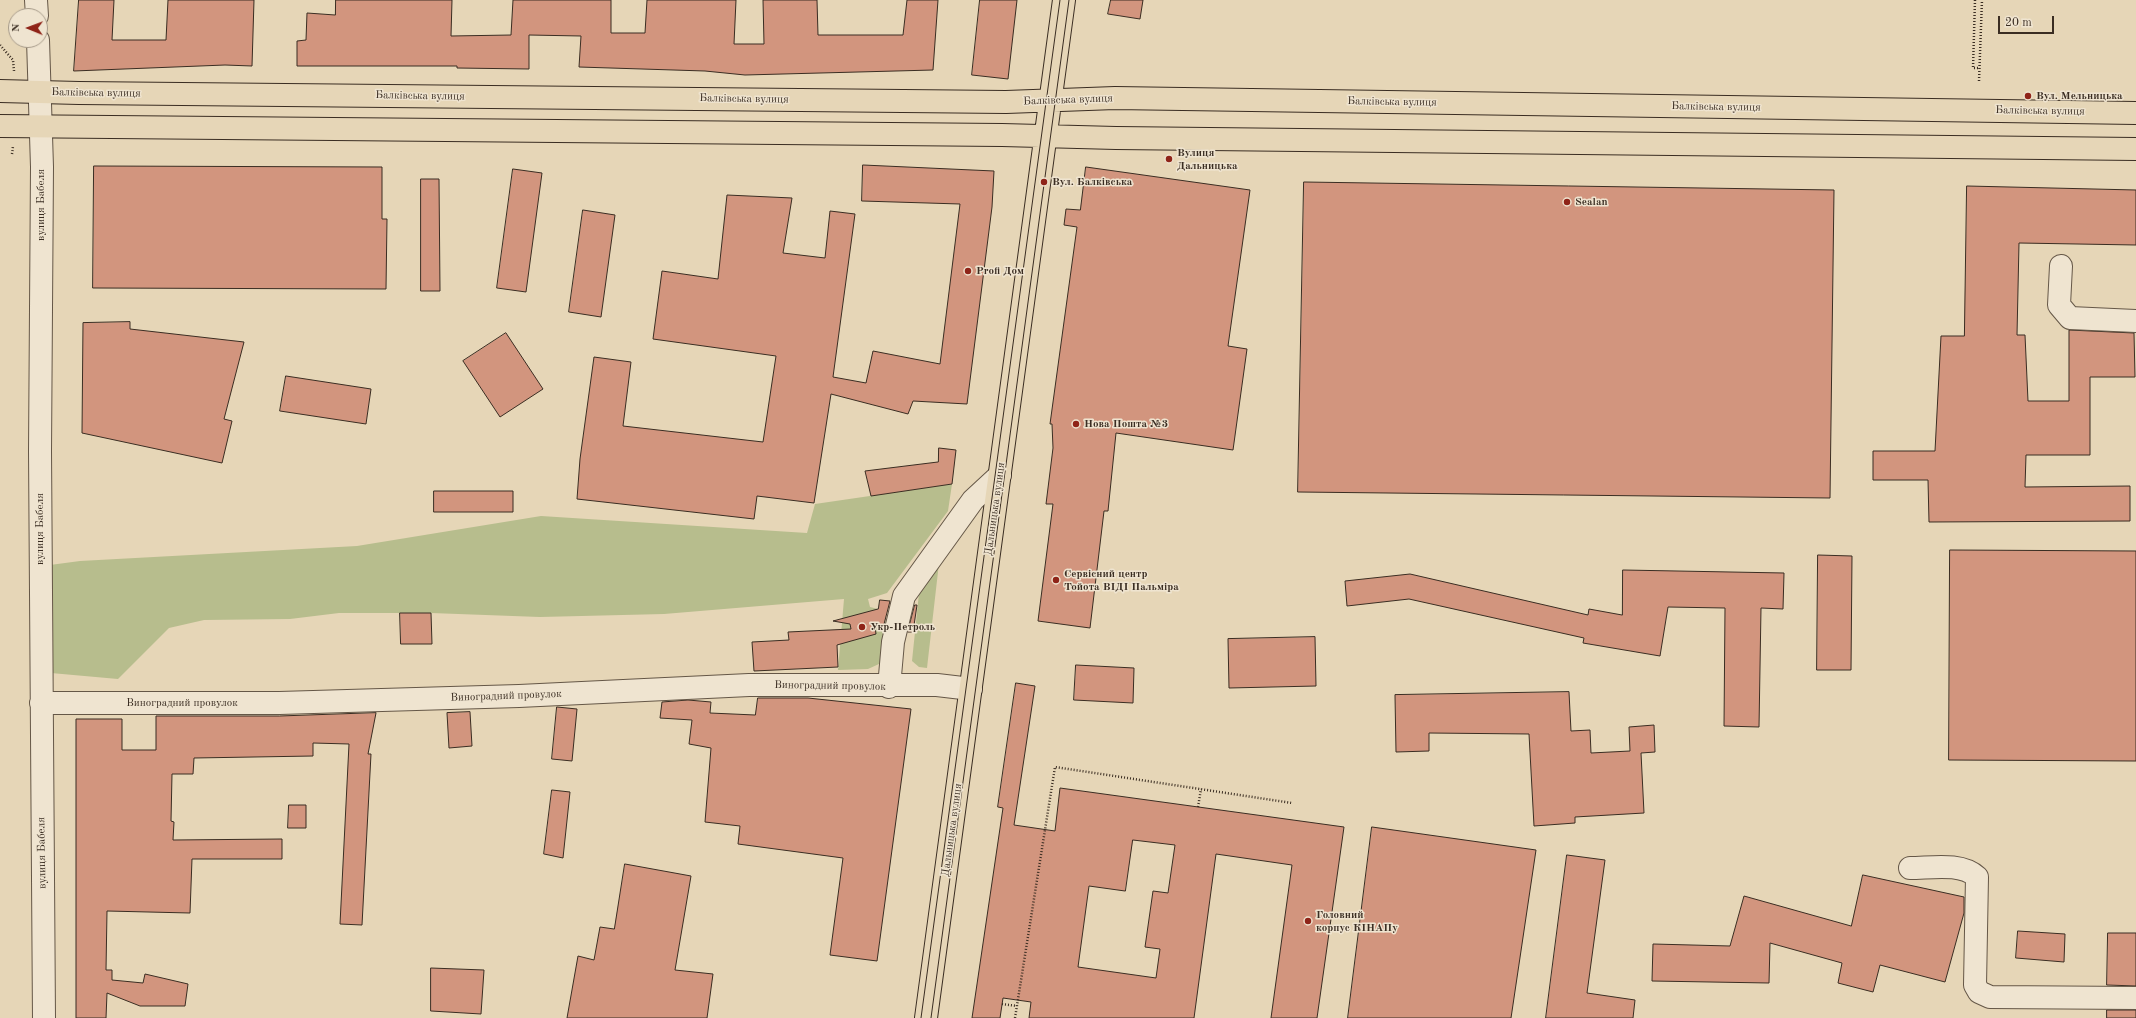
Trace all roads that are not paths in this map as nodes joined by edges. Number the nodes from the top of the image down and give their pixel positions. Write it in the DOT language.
graph roads {
  1 [pos="1064,0"];
  2 [pos="38,48"];
  3 [pos="0,91"];
  4 [pos="40,92"];
  5 [pos="1051,100"];
  6 [pos="2136,113"];
  7 [pos="0,126"];
  8 [pos="40,127"];
  9 [pos="1046,136"];
  10 [pos="2136,149"];
  11 [pos="2061,266"];
  12 [pos="2136,321"];
  13 [pos="1000,475"];
  14 [pos="888,687"];
  15 [pos="971,689"];
  16 [pos="41,703"];
  17 [pos="1910,868"];
  18 [pos="2136,998"];
  19 [pos="44,1018"];
  20 [pos="926,1018"];
  1 -- 5 [label="main road, Дальницька вулиця"];
  2 -- 4 [label="street, вулиця Бабеля"];
  3 -- 4 [label="main road, Балківська вулиця"];
  4 -- 5 [label="main road, Балківська вулиця"];
  4 -- 8 [label="street, вулиця Бабеля"];
  5 -- 6 [label="main road, Балківська вулиця"];
  5 -- 9 [label="main road, Дальницька вулиця"];
  7 -- 8 [label="main road"];
  8 -- 9 [label="main road"];
  8 -- 16 [label="street, вулиця Бабеля"];
  9 -- 10 [label="main road"];
  9 -- 13 [label="main road, Дальницька вулиця"];
  11 -- 12 [label="street"];
  13 -- 14 [label="street"];
  13 -- 15 [label="main road, Дальницька вулиця"];
  14 -- 15 [label="street, Виноградний провулок"];
  14 -- 16 [label="street, Виноградний провулок"];
  15 -- 20 [label="main road, Дальницька вулиця"];
  16 -- 19 [label="street, вулиця Бабеля"];
  17 -- 18 [label="street"];
}
